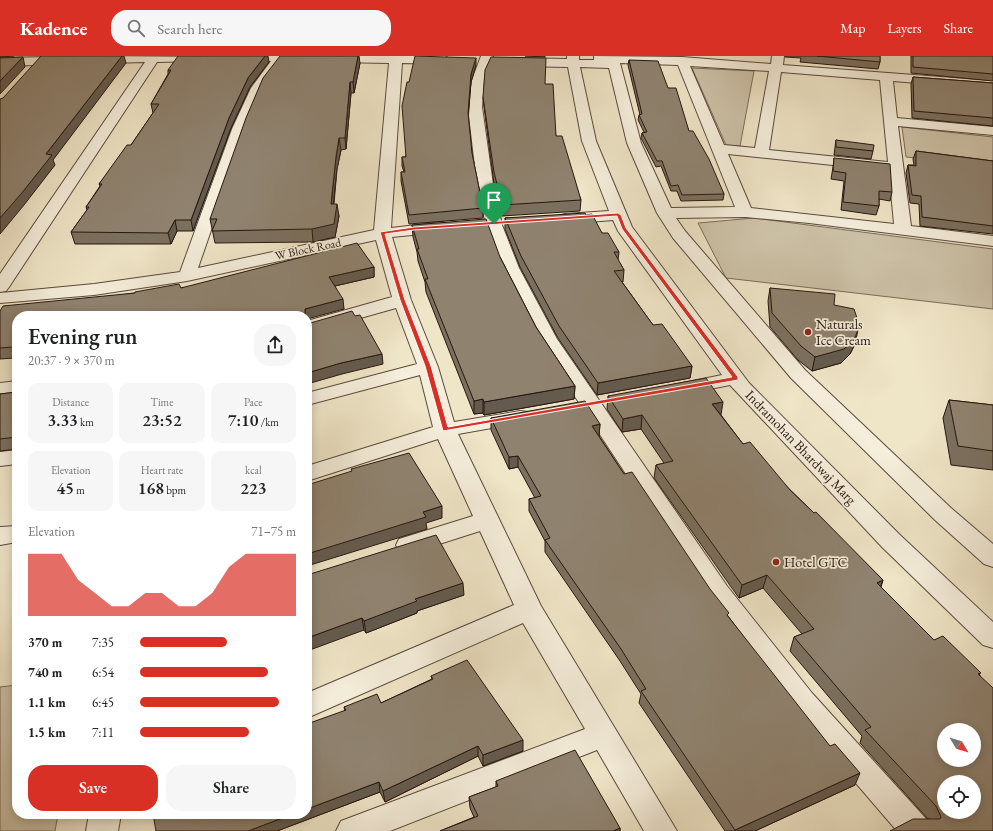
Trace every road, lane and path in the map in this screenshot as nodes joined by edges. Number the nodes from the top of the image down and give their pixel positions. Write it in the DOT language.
graph roads {
  1 [pos="17,56"];
  2 [pos="281,56"];
  3 [pos="524,56"];
  4 [pos="0,57"];
  5 [pos="155,57"];
  6 [pos="221,57"];
  7 [pos="396,57"];
  8 [pos="42,58"];
  9 [pos="486,58"];
  10 [pos="573,59"];
  11 [pos="613,59"];
  12 [pos="455,60"];
  13 [pos="470,60"];
  14 [pos="682,61"];
  15 [pos="0,62"];
  16 [pos="776,62"];
  17 [pos="30,71"];
  18 [pos="886,77"];
  19 [pos="993,85"];
  20 [pos="891,121"];
  21 [pos="993,131"];
  22 [pos="719,149"];
  23 [pos="760,153"];
  24 [pos="896,167"];
  25 [pos="745,212"];
  26 [pos="665,213"];
  27 [pos="618,215"];
  28 [pos="549,220"];
  29 [pos="458,226"];
  30 [pos="903,230"];
  31 [pos="382,233"];
  32 [pos="993,241"];
  33 [pos="187,276"];
  34 [pos="0,286"];
  35 [pos="0,298"];
  36 [pos="402,300"];
  37 [pos="312,327"];
  38 [pos="428,366"];
  39 [pos="736,378"];
  40 [pos="12,388"];
  41 [pos="0,389"];
  42 [pos="660,392"];
  43 [pos="312,398"];
  44 [pos="538,414"];
  45 [pos="445,430"];
  46 [pos="12,458"];
  47 [pos="0,459"];
  48 [pos="312,472"];
  49 [pos="487,520"];
  50 [pos="12,535"];
  51 [pos="0,536"];
  52 [pos="389,551"];
  53 [pos="993,558"];
  54 [pos="529,609"];
  55 [pos="993,638"];
  56 [pos="312,704"];
  57 [pos="604,734"];
  58 [pos="104,819"];
  59 [pos="102,831"];
  60 [pos="352,831"];
  61 [pos="661,831"];
  62 [pos="917,831"];
  1 -- 4 [label="street"];
  2 -- 6 [label="street"];
  2 -- 7 [label="street"];
  2 -- 33 [label="street"];
  3 -- 10 [label="street"];
  5 -- 6 [label="street"];
  5 -- 8 [label="street"];
  5 -- 34 [label="street"];
  7 -- 12 [label="street"];
  7 -- 31 [label="street"];
  8 -- 15 [label="street"];
  8 -- 17 [label="street"];
  9 -- 10 [label="street"];
  9 -- 13 [label="street"];
  9 -- 62 [label="street"];
  10 -- 11 [label="street"];
  10 -- 27 [label="street, Indramohan Bhardwaj Marg"];
  11 -- 14 [label="street"];
  11 -- 26 [label="street"];
  14 -- 16 [label="street"];
  14 -- 22 [label="street"];
  16 -- 18 [label="street"];
  16 -- 23 [label="street"];
  18 -- 19 [label="street"];
  18 -- 20 [label="street"];
  20 -- 21 [label="street"];
  20 -- 24 [label="street"];
  22 -- 23 [label="street"];
  22 -- 25 [label="street"];
  23 -- 24 [label="street"];
  24 -- 30 [label="street"];
  25 -- 26 [label="street"];
  25 -- 30 [label="street"];
  26 -- 53 [label="street"];
  27 -- 28 [label="street"];
  27 -- 39 [label="street, Indramohan Bhardwaj Marg"];
  29 -- 31 [label="street, W Block Road"];
  30 -- 32 [label="street"];
  31 -- 33 [label="street, W Block Road"];
  31 -- 36 [label="street"];
  33 -- 35 [label="street, W Block Road"];
  36 -- 37 [label="street"];
  36 -- 38 [label="street"];
  38 -- 43 [label="street"];
  38 -- 45 [label="street"];
  39 -- 42 [label="street"];
  39 -- 55 [label="street, Indramohan Bhardwaj Marg"];
  40 -- 41 [label="street"];
  44 -- 45 [label="street"];
  45 -- 48 [label="street"];
  45 -- 49 [label="street"];
  46 -- 47 [label="street"];
  49 -- 52 [label="street"];
  49 -- 54 [label="street"];
  50 -- 51 [label="street"];
  54 -- 56 [label="street"];
  54 -- 57 [label="street"];
  57 -- 60 [label="street"];
  57 -- 61 [label="street"];
  58 -- 59 [label="street"];
}
